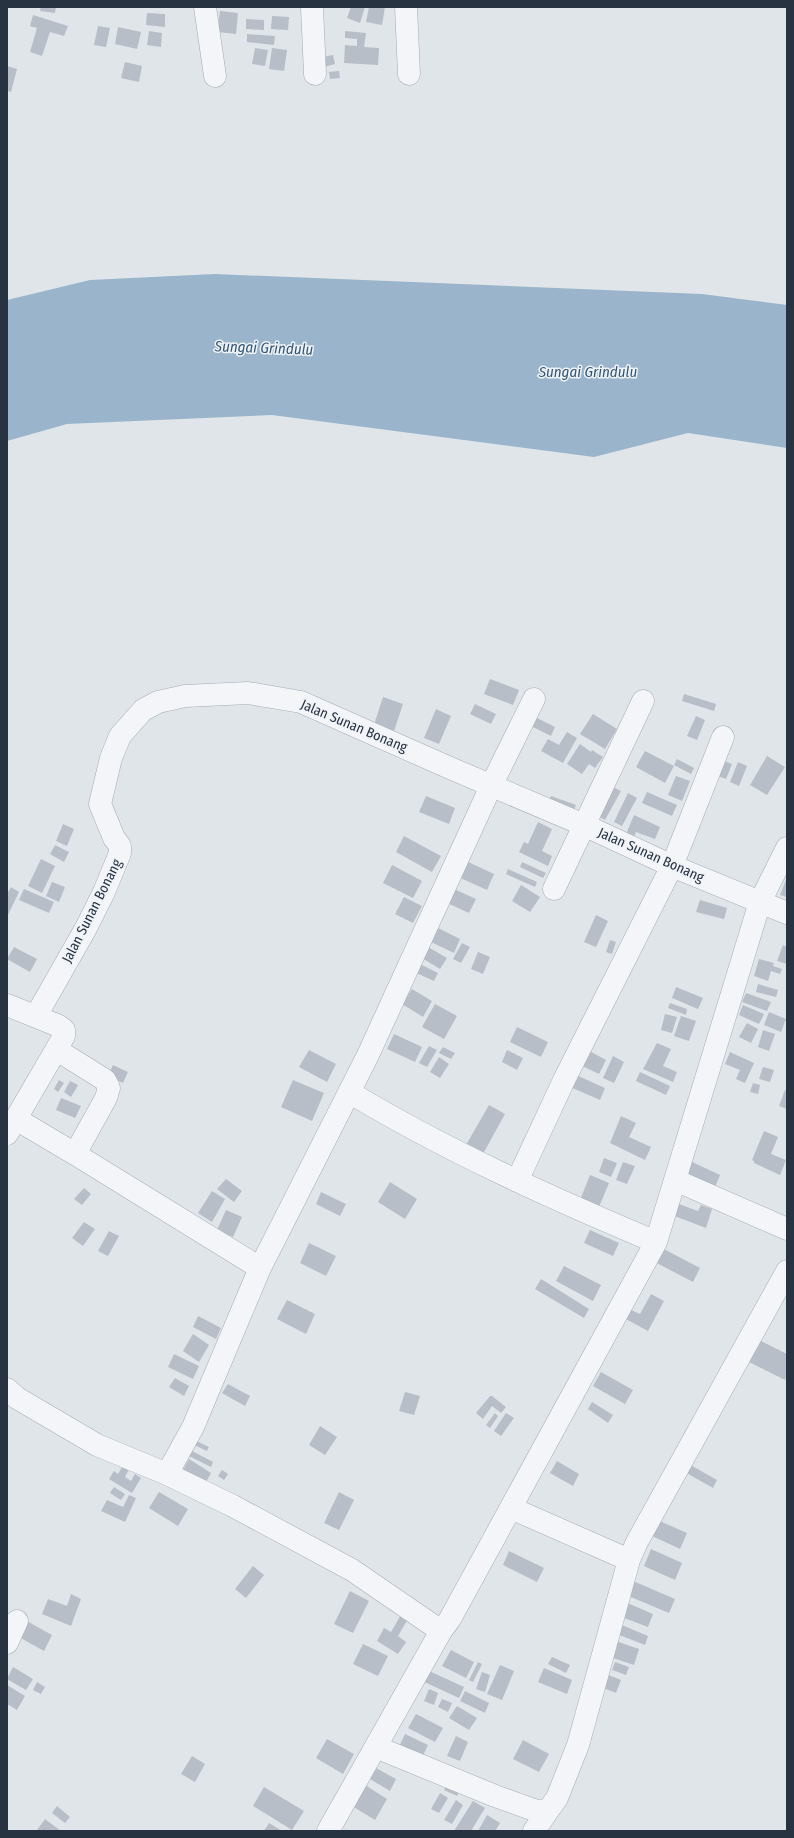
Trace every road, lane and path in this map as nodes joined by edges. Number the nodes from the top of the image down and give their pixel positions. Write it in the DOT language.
graph roads {
  1 [pos="206,7"];
  2 [pos="312,7"];
  3 [pos="406,7"];
  4 [pos="315,74"];
  5 [pos="409,74"];
  6 [pos="215,76"];
  7 [pos="534,699"];
  8 [pos="643,701"];
  9 [pos="723,737"];
  10 [pos="491,786"];
  11 [pos="584,825"];
  12 [pos="787,848"];
  13 [pos="672,866"];
  14 [pos="554,889"];
  15 [pos="760,902"];
  16 [pos="787,913"];
  17 [pos="7,1005"];
  18 [pos="36,1016"];
  19 [pos="57,1050"];
  20 [pos="349,1092"];
  21 [pos="12,1127"];
  22 [pos="75,1154"];
  23 [pos="675,1180"];
  24 [pos="517,1181"];
  25 [pos="787,1229"];
  26 [pos="656,1242"];
  27 [pos="260,1268"];
  28 [pos="787,1271"];
  29 [pos="7,1389"];
  30 [pos="167,1474"];
  31 [pos="511,1508"];
  32 [pos="629,1560"];
  33 [pos="17,1621"];
  34 [pos="441,1632"];
  35 [pos="7,1643"];
  36 [pos="376,1747"];
  37 [pos="549,1809"];
  38 [pos="328,1831"];
  39 [pos="534,1831"];
  1 -- 6 [label="street"];
  2 -- 4 [label="street"];
  3 -- 5 [label="street"];
  7 -- 10 [label="street"];
  8 -- 11 [label="street"];
  9 -- 13 [label="street"];
  10 -- 11 [label="street, Jalan Sunan Bonang"];
  10 -- 18 [label="street, Jalan Sunan Bonang"];
  10 -- 20 [label="street"];
  11 -- 13 [label="street, Jalan Sunan Bonang"];
  11 -- 14 [label="street"];
  12 -- 15 [label="street"];
  13 -- 15 [label="street, Jalan Sunan Bonang"];
  13 -- 24 [label="street"];
  15 -- 16 [label="street, Jalan Sunan Bonang"];
  15 -- 23 [label="street"];
  17 -- 18 [label="street"];
  18 -- 19 [label="street"];
  19 -- 21 [label="street"];
  19 -- 22 [label="street"];
  20 -- 24 [label="street"];
  20 -- 27 [label="street"];
  21 -- 22 [label="street"];
  22 -- 27 [label="street"];
  23 -- 25 [label="street"];
  23 -- 26 [label="street"];
  24 -- 26 [label="street"];
  26 -- 31 [label="street"];
  27 -- 30 [label="street"];
  28 -- 32 [label="street"];
  29 -- 30 [label="street"];
  30 -- 34 [label="street"];
  31 -- 32 [label="street"];
  31 -- 34 [label="street"];
  32 -- 37 [label="street"];
  33 -- 35 [label="street"];
  34 -- 36 [label="street"];
  36 -- 37 [label="street"];
  36 -- 38 [label="street"];
  37 -- 39 [label="street"];
}
